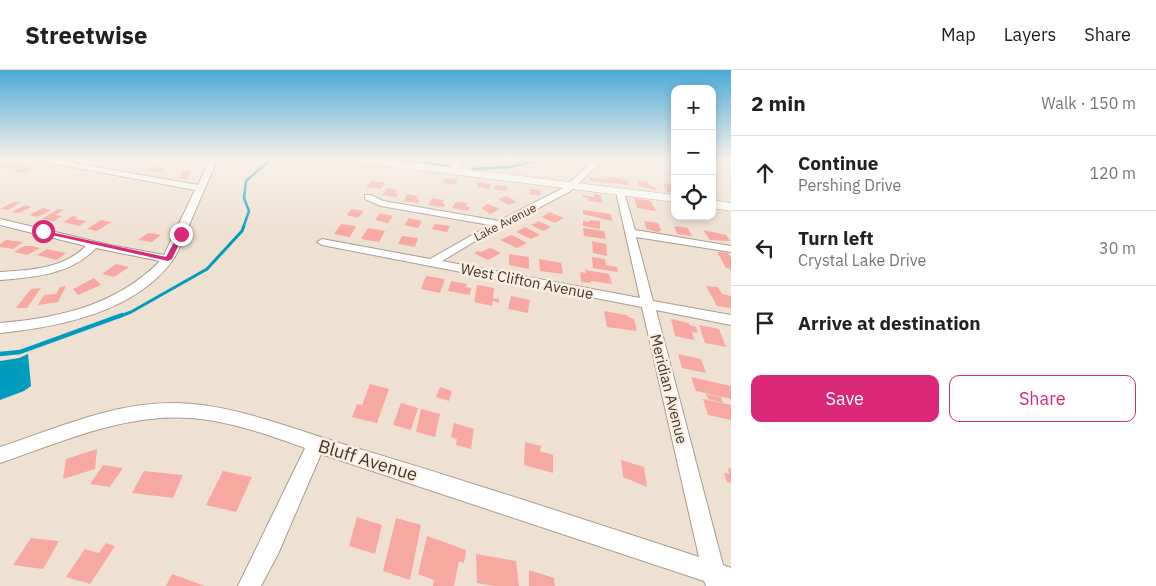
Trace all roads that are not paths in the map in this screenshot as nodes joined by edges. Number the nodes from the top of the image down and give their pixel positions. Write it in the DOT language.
graph roads {
  1 [pos="172,183"];
  2 [pos="202,183"];
  3 [pos="556,183"];
  4 [pos="572,185"];
  5 [pos="200,188"];
  6 [pos="620,192"];
  7 [pos="368,197"];
  8 [pos="671,198"];
  9 [pos="716,205"];
  10 [pos="731,207"];
  11 [pos="0,222"];
  12 [pos="500,224"];
  13 [pos="630,233"];
  14 [pos="322,242"];
  15 [pos="94,244"];
  16 [pos="731,249"];
  17 [pos="168,259"];
  18 [pos="431,263"];
  19 [pos="0,276"];
  20 [pos="648,304"];
  21 [pos="731,320"];
  22 [pos="0,328"];
  23 [pos="316,444"];
  24 [pos="0,455"];
  25 [pos="721,579"];
  26 [pos="249,586"];
  1 -- 5 [label="street"];
  2 -- 5 [label="street"];
  3 -- 4 [label="street"];
  4 -- 6 [label="street"];
  4 -- 12 [label="street, Lake Avenue"];
  5 -- 17 [label="street"];
  6 -- 8 [label="street"];
  6 -- 13 [label="street, Meridian Avenue"];
  7 -- 12 [label="street"];
  9 -- 10 [label="street"];
  11 -- 15 [label="street"];
  12 -- 18 [label="street, Lake Avenue"];
  13 -- 16 [label="street"];
  13 -- 20 [label="street, Meridian Avenue"];
  14 -- 18 [label="street, West Clifton Avenue"];
  15 -- 17 [label="street"];
  15 -- 19 [label="street"];
  17 -- 22 [label="street"];
  18 -- 20 [label="street, West Clifton Avenue"];
  20 -- 21 [label="street, West Clifton Avenue"];
  20 -- 25 [label="street, Meridian Avenue"];
  23 -- 24 [label="street, Bluff Avenue"];
  23 -- 25 [label="street, Bluff Avenue"];
  23 -- 26 [label="street"];
}
